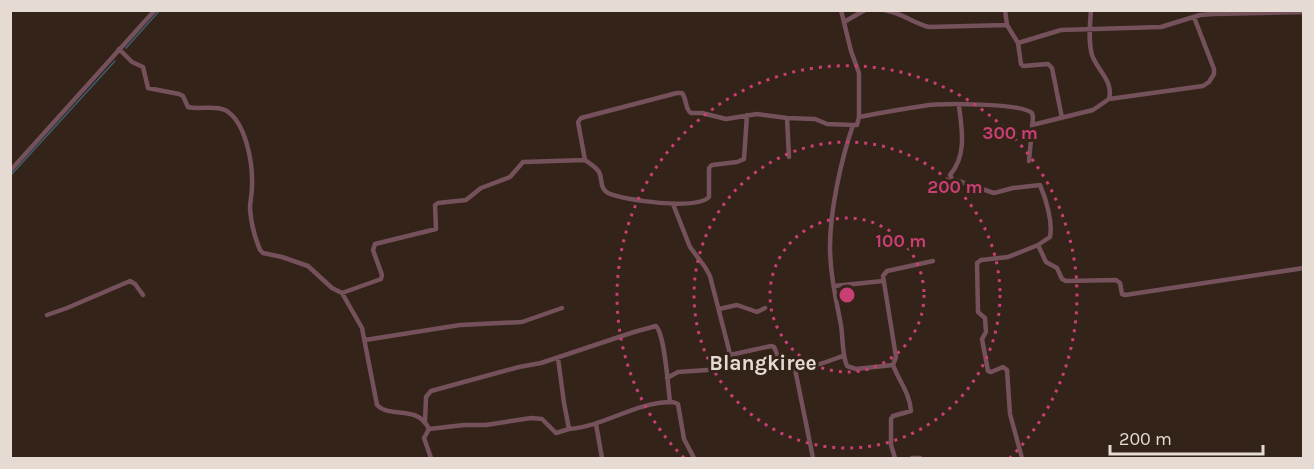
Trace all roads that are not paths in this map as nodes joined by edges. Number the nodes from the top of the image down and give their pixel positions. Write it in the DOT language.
graph roads {
  1 [pos="155,10"];
  2 [pos="841,10"];
  3 [pos="865,10"];
  4 [pos="884,10"];
  5 [pos="1005,10"];
  6 [pos="1091,10"];
  7 [pos="1304,12"];
  8 [pos="1194,17"];
  9 [pos="844,22"];
  10 [pos="1007,25"];
  11 [pos="1090,28"];
  12 [pos="1018,43"];
  13 [pos="119,50"];
  14 [pos="1110,99"];
  15 [pos="959,106"];
  16 [pos="747,115"];
  17 [pos="859,117"];
  18 [pos="1062,117"];
  19 [pos="787,118"];
  20 [pos="853,125"];
  21 [pos="1032,125"];
  22 [pos="789,157"];
  23 [pos="585,160"];
  24 [pos="1029,161"];
  25 [pos="10,171"];
  26 [pos="673,204"];
  27 [pos="1038,245"];
  28 [pos="933,261"];
  29 [pos="1304,268"];
  30 [pos="883,281"];
  31 [pos="834,286"];
  32 [pos="342,293"];
  33 [pos="143,295"];
  34 [pos="562,308"];
  35 [pos="765,308"];
  36 [pos="718,309"];
  37 [pos="46,315"];
  38 [pos="365,340"];
  39 [pos="730,355"];
  40 [pos="843,356"];
  41 [pos="558,358"];
  42 [pos="893,365"];
  43 [pos="795,369"];
  44 [pos="667,378"];
  45 [pos="670,402"];
  46 [pos="425,422"];
  47 [pos="596,424"];
  48 [pos="429,429"];
  49 [pos="570,429"];
  50 [pos="895,458"];
  51 [pos="431,459"];
  52 [pos="602,459"];
  53 [pos="694,459"];
  54 [pos="813,459"];
  55 [pos="912,459"];
  56 [pos="920,459"];
  57 [pos="1022,459"];
  1 -- 13 [label="street"];
  2 -- 9 [label="street"];
  3 -- 9 [label="street"];
  4 -- 10 [label="street"];
  5 -- 10 [label="street"];
  6 -- 11 [label="street"];
  7 -- 8 [label="street"];
  8 -- 11 [label="street"];
  8 -- 14 [label="street"];
  9 -- 17 [label="street"];
  10 -- 12 [label="street"];
  11 -- 12 [label="street"];
  11 -- 14 [label="street"];
  12 -- 18 [label="street"];
  13 -- 25 [label="street"];
  13 -- 32 [label="street"];
  14 -- 18 [label="street"];
  15 -- 17 [label="street"];
  15 -- 21 [label="street"];
  15 -- 27 [label="street"];
  16 -- 19 [label="street"];
  16 -- 23 [label="street"];
  16 -- 26 [label="street"];
  17 -- 20 [label="street"];
  18 -- 21 [label="street"];
  19 -- 20 [label="street"];
  19 -- 22 [label="street"];
  20 -- 31 [label="street"];
  21 -- 24 [label="street"];
  23 -- 26 [label="street"];
  23 -- 32 [label="street"];
  26 -- 36 [label="street"];
  27 -- 29 [label="street"];
  27 -- 57 [label="street"];
  28 -- 30 [label="street"];
  30 -- 31 [label="street"];
  30 -- 42 [label="street"];
  31 -- 40 [label="street"];
  32 -- 38 [label="street"];
  33 -- 37 [label="street"];
  34 -- 38 [label="street"];
  35 -- 36 [label="street"];
  36 -- 39 [label="street"];
  38 -- 46 [label="street"];
  39 -- 43 [label="street"];
  39 -- 44 [label="street"];
  40 -- 42 [label="street"];
  40 -- 43 [label="street"];
  41 -- 44 [label="street"];
  41 -- 46 [label="street"];
  41 -- 49 [label="street"];
  42 -- 50 [label="street"];
  43 -- 54 [label="street"];
  44 -- 45 [label="street"];
  45 -- 47 [label="street"];
  45 -- 53 [label="street"];
  46 -- 48 [label="street"];
  47 -- 49 [label="street"];
  47 -- 52 [label="street"];
  48 -- 49 [label="street"];
  48 -- 51 [label="street"];
  55 -- 56 [label="street"];
}
